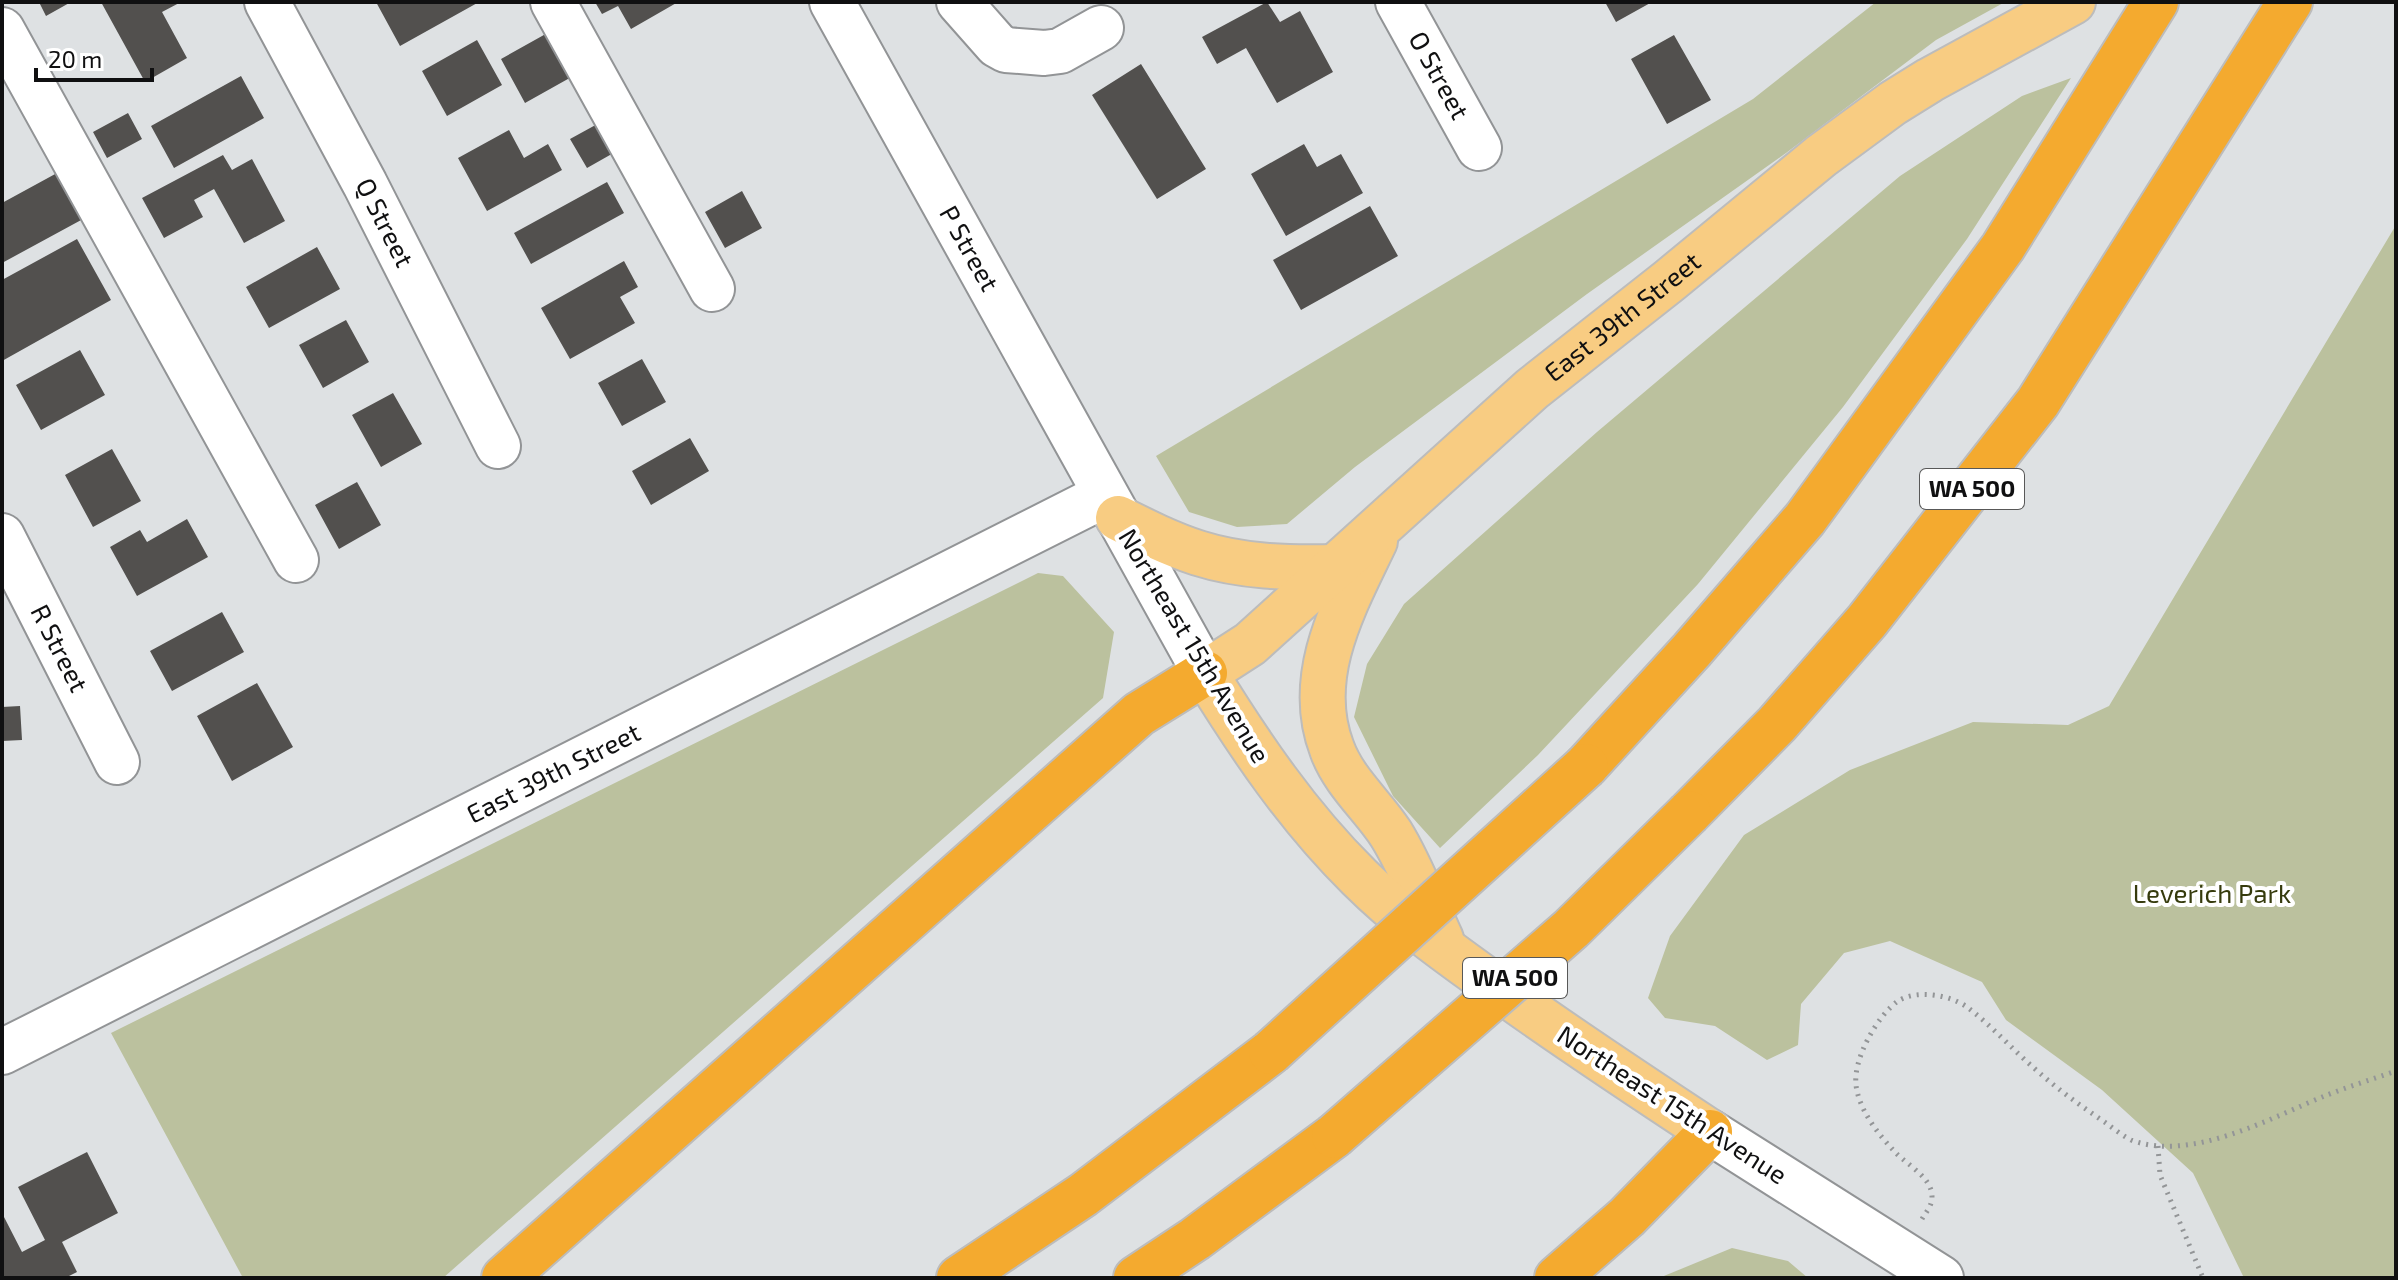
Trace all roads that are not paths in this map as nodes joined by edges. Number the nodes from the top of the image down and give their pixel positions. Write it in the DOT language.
graph roads {
  1 [pos="267,2"];
  2 [pos="553,2"];
  3 [pos="832,2"];
  4 [pos="959,2"];
  5 [pos="1398,2"];
  6 [pos="2073,2"];
  7 [pos="2156,2"];
  8 [pos="2290,2"];
  9 [pos="1101,28"];
  10 [pos="2,30"];
  11 [pos="1479,148"];
  12 [pos="712,289"];
  13 [pos="498,446"];
  14 [pos="1111,506"];
  15 [pos="1383,523"];
  16 [pos="2,536"];
  17 [pos="296,560"];
  18 [pos="1334,567"];
  19 [pos="1205,673"];
  20 [pos="117,762"];
  21 [pos="1447,952"];
  22 [pos="2,1052"];
  23 [pos="1710,1132"];
  24 [pos="504,1278"];
  25 [pos="959,1278"];
  26 [pos="1136,1278"];
  27 [pos="1557,1278"];
  28 [pos="1941,1278"];
  1 -- 13 [label="street, Q Street"];
  2 -- 12 [label="street"];
  3 -- 14 [label="street, P Street"];
  4 -- 9 [label="street"];
  5 -- 11 [label="street, O Street"];
  6 -- 15 [label="main road, East 39th Street"];
  7 -- 25 [label="highway, bridge"];
  8 -- 26 [label="highway, WA 500, bridge"];
  10 -- 17 [label="street"];
  14 -- 18 [label="main road"];
  14 -- 19 [label="street, Northeast 15th Avenue"];
  14 -- 22 [label="street, East 39th Street"];
  15 -- 18 [label="main road, East 39th Street"];
  15 -- 21 [label="main road"];
  16 -- 20 [label="street, R Street"];
  18 -- 19 [label="main road, East 39th Street"];
  19 -- 21 [label="main road, Northeast 15th Avenue"];
  19 -- 24 [label="highway"];
  21 -- 23 [label="main road, Northeast 15th Avenue"];
  23 -- 27 [label="highway"];
  23 -- 28 [label="street, Northeast 15th Avenue"];
}
